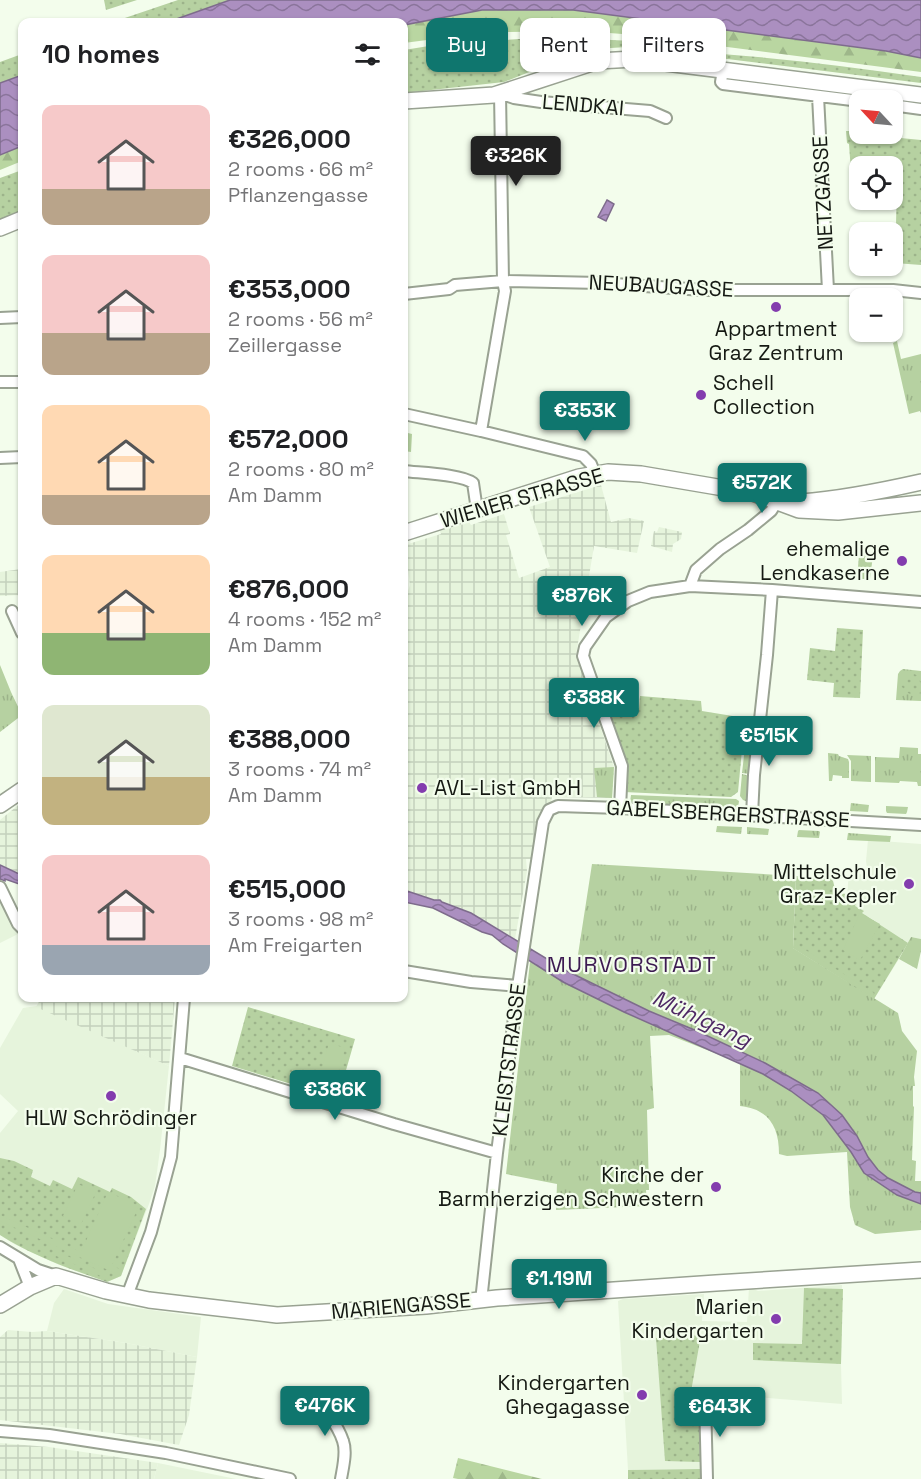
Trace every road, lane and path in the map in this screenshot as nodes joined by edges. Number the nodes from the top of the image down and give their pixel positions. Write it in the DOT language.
graph roads {
  1 [pos="622,60"];
  2 [pos="726,70"];
  3 [pos="723,72"];
  4 [pos="500,93"];
  5 [pos="921,95"];
  6 [pos="818,96"];
  7 [pos="849,100"];
  8 [pos="408,101"];
  9 [pos="903,107"];
  10 [pos="921,109"];
  11 [pos="666,118"];
  12 [pos="18,221"];
  13 [pos="0,228"];
  14 [pos="503,281"];
  15 [pos="828,290"];
  16 [pos="408,294"];
  17 [pos="921,294"];
  18 [pos="18,317"];
  19 [pos="0,318"];
  20 [pos="0,382"];
  21 [pos="18,382"];
  22 [pos="408,415"];
  23 [pos="481,431"];
  24 [pos="18,457"];
  25 [pos="0,458"];
  26 [pos="408,471"];
  27 [pos="595,474"];
  28 [pos="921,482"];
  29 [pos="780,503"];
  30 [pos="921,503"];
  31 [pos="846,504"];
  32 [pos="477,510"];
  33 [pos="408,531"];
  34 [pos="690,586"];
  35 [pos="772,590"];
  36 [pos="921,602"];
  37 [pos="12,611"];
  38 [pos="18,624"];
  39 [pos="18,793"];
  40 [pos="0,804"];
  41 [pos="620,808"];
  42 [pos="752,815"];
  43 [pos="543,822"];
  44 [pos="921,825"];
  45 [pos="0,887"];
  46 [pos="18,924"];
  47 [pos="408,972"];
  48 [pos="518,986"];
  49 [pos="184,1002"];
  50 [pos="180,1058"];
  51 [pos="498,1153"];
  52 [pos="0,1247"];
  53 [pos="19,1259"];
  54 [pos="921,1270"];
  55 [pos="56,1276"];
  56 [pos="30,1287"];
  57 [pos="127,1296"];
  58 [pos="483,1299"];
  59 [pos="0,1305"];
  60 [pos="309,1395"];
  61 [pos="705,1399"];
  62 [pos="0,1431"];
  63 [pos="290,1479"];
  64 [pos="341,1479"];
  65 [pos="707,1479"];
  1 -- 4 [label="main road, LENDKAI"];
  2 -- 5 [label="main road, LENDKAI"];
  3 -- 6 [label="street"];
  4 -- 8 [label="main road, LENDKAI"];
  4 -- 11 [label="street, LENDKAI"];
  4 -- 14 [label="street"];
  6 -- 7 [label="street"];
  6 -- 15 [label="street, NETZGASSE"];
  9 -- 10 [label="street"];
  12 -- 13 [label="main road"];
  14 -- 15 [label="street, NEUBAUGASSE"];
  14 -- 16 [label="street, NEUBAUGASSE"];
  14 -- 23 [label="street"];
  15 -- 17 [label="street, NEUBAUGASSE"];
  18 -- 19 [label="street"];
  20 -- 21 [label="street"];
  22 -- 23 [label="street"];
  23 -- 27 [label="street"];
  24 -- 25 [label="street"];
  26 -- 32 [label="street"];
  27 -- 29 [label="main road, WIENER STRASSE"];
  27 -- 32 [label="main road, WIENER STRASSE"];
  28 -- 31 [label="main road"];
  29 -- 31 [label="main road, WIENER STRASSE"];
  29 -- 34 [label="street"];
  30 -- 31 [label="main road"];
  32 -- 33 [label="main road, WIENER STRASSE"];
  34 -- 35 [label="street"];
  34 -- 41 [label="street"];
  35 -- 36 [label="street"];
  35 -- 42 [label="street"];
  37 -- 38 [label="street"];
  39 -- 40 [label="main road"];
  41 -- 42 [label="street, GABELSBERGERSTRASSE"];
  41 -- 43 [label="street, GABELSBERGERSTRASSE"];
  42 -- 44 [label="street, GABELSBERGERSTRASSE"];
  43 -- 48 [label="street, KLEISTSTRASSE"];
  45 -- 46 [label="street"];
  47 -- 48 [label="street"];
  48 -- 51 [label="street, KLEISTSTRASSE"];
  49 -- 50 [label="street"];
  50 -- 51 [label="street"];
  50 -- 57 [label="street"];
  51 -- 58 [label="street, KLEISTSTRASSE"];
  52 -- 53 [label="street"];
  53 -- 55 [label="street"];
  53 -- 56 [label="street"];
  54 -- 58 [label="main road, MARIENGASSE"];
  55 -- 56 [label="main road"];
  55 -- 57 [label="main road, MARIENGASSE"];
  56 -- 59 [label="main road"];
  57 -- 58 [label="main road, MARIENGASSE"];
  60 -- 64 [label="street"];
  61 -- 65 [label="street"];
  62 -- 63 [label="street"];
}
